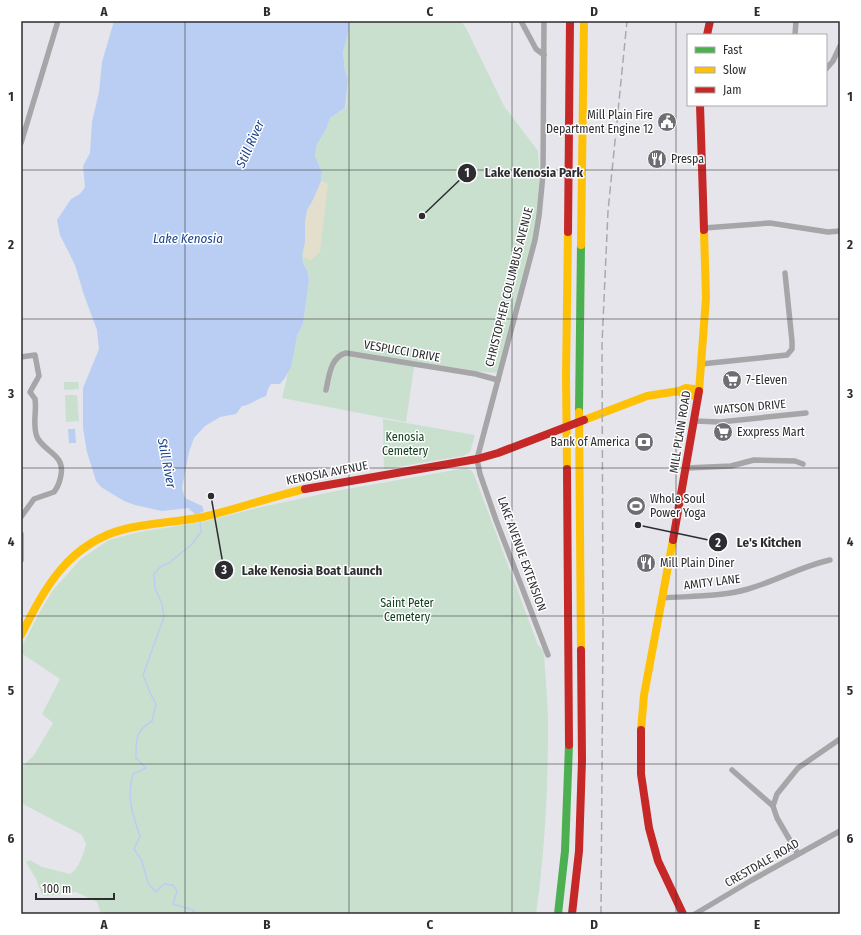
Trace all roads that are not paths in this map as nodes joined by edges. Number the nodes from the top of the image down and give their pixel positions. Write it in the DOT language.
graph roads {
  1 [pos="58,21"];
  2 [pos="521,21"];
  3 [pos="544,21"];
  4 [pos="570,21"];
  5 [pos="584,21"];
  6 [pos="710,21"];
  7 [pos="796,21"];
  8 [pos="707,34"];
  9 [pos="795,34"];
  10 [pos="840,46"];
  11 [pos="544,55"];
  12 [pos="827,68"];
  13 [pos="700,106"];
  14 [pos="21,143"];
  15 [pos="704,228"];
  16 [pos="840,231"];
  17 [pos="785,273"];
  18 [pos="21,357"];
  19 [pos="701,364"];
  20 [pos="498,380"];
  21 [pos="326,390"];
  22 [pos="699,392"];
  23 [pos="806,413"];
  24 [pos="695,421"];
  25 [pos="477,460"];
  26 [pos="803,464"];
  27 [pos="686,468"];
  28 [pos="21,517"];
  29 [pos="21,534"];
  30 [pos="21,560"];
  31 [pos="830,560"];
  32 [pos="662,598"];
  33 [pos="21,635"];
  34 [pos="548,655"];
  35 [pos="840,740"];
  36 [pos="732,770"];
  37 [pos="773,806"];
  38 [pos="840,830"];
  39 [pos="798,854"];
  40 [pos="558,914"];
  41 [pos="572,914"];
  42 [pos="683,914"];
  43 [pos="695,914"];
  1 -- 14 [label="street"];
  2 -- 11 [label="street"];
  3 -- 11 [label="street, CHRISTOPHER COLUMBUS AVENUE"];
  4 -- 40 [label="main road"];
  5 -- 41 [label="main road"];
  6 -- 8 [label="main road"];
  7 -- 9 [label="street"];
  10 -- 12 [label="street"];
  11 -- 20 [label="street, CHRISTOPHER COLUMBUS AVENUE"];
  13 -- 15 [label="main road, MILL PLAIN ROAD"];
  15 -- 16 [label="street"];
  15 -- 19 [label="main road, MILL PLAIN ROAD"];
  17 -- 19 [label="street"];
  18 -- 28 [label="street"];
  19 -- 22 [label="main road, MILL PLAIN ROAD"];
  20 -- 21 [label="street, VESPUCCI DRIVE"];
  20 -- 25 [label="street, CHRISTOPHER COLUMBUS AVENUE"];
  22 -- 24 [label="main road, MILL PLAIN ROAD"];
  22 -- 25 [label="main road, KENOSIA AVENUE"];
  23 -- 24 [label="street, WATSON DRIVE"];
  24 -- 27 [label="main road, MILL PLAIN ROAD"];
  25 -- 33 [label="main road, KENOSIA AVENUE"];
  25 -- 34 [label="street, LAKE AVENUE EXTENSION"];
  26 -- 27 [label="street"];
  27 -- 32 [label="main road, MILL PLAIN ROAD"];
  29 -- 30 [label="street"];
  31 -- 32 [label="street, AMITY LANE"];
  32 -- 42 [label="main road, MILL PLAIN ROAD"];
  35 -- 37 [label="street"];
  36 -- 37 [label="street"];
  37 -- 39 [label="street"];
  38 -- 39 [label="street, CRESTDALE ROAD"];
  39 -- 43 [label="street, CRESTDALE ROAD"];
}
